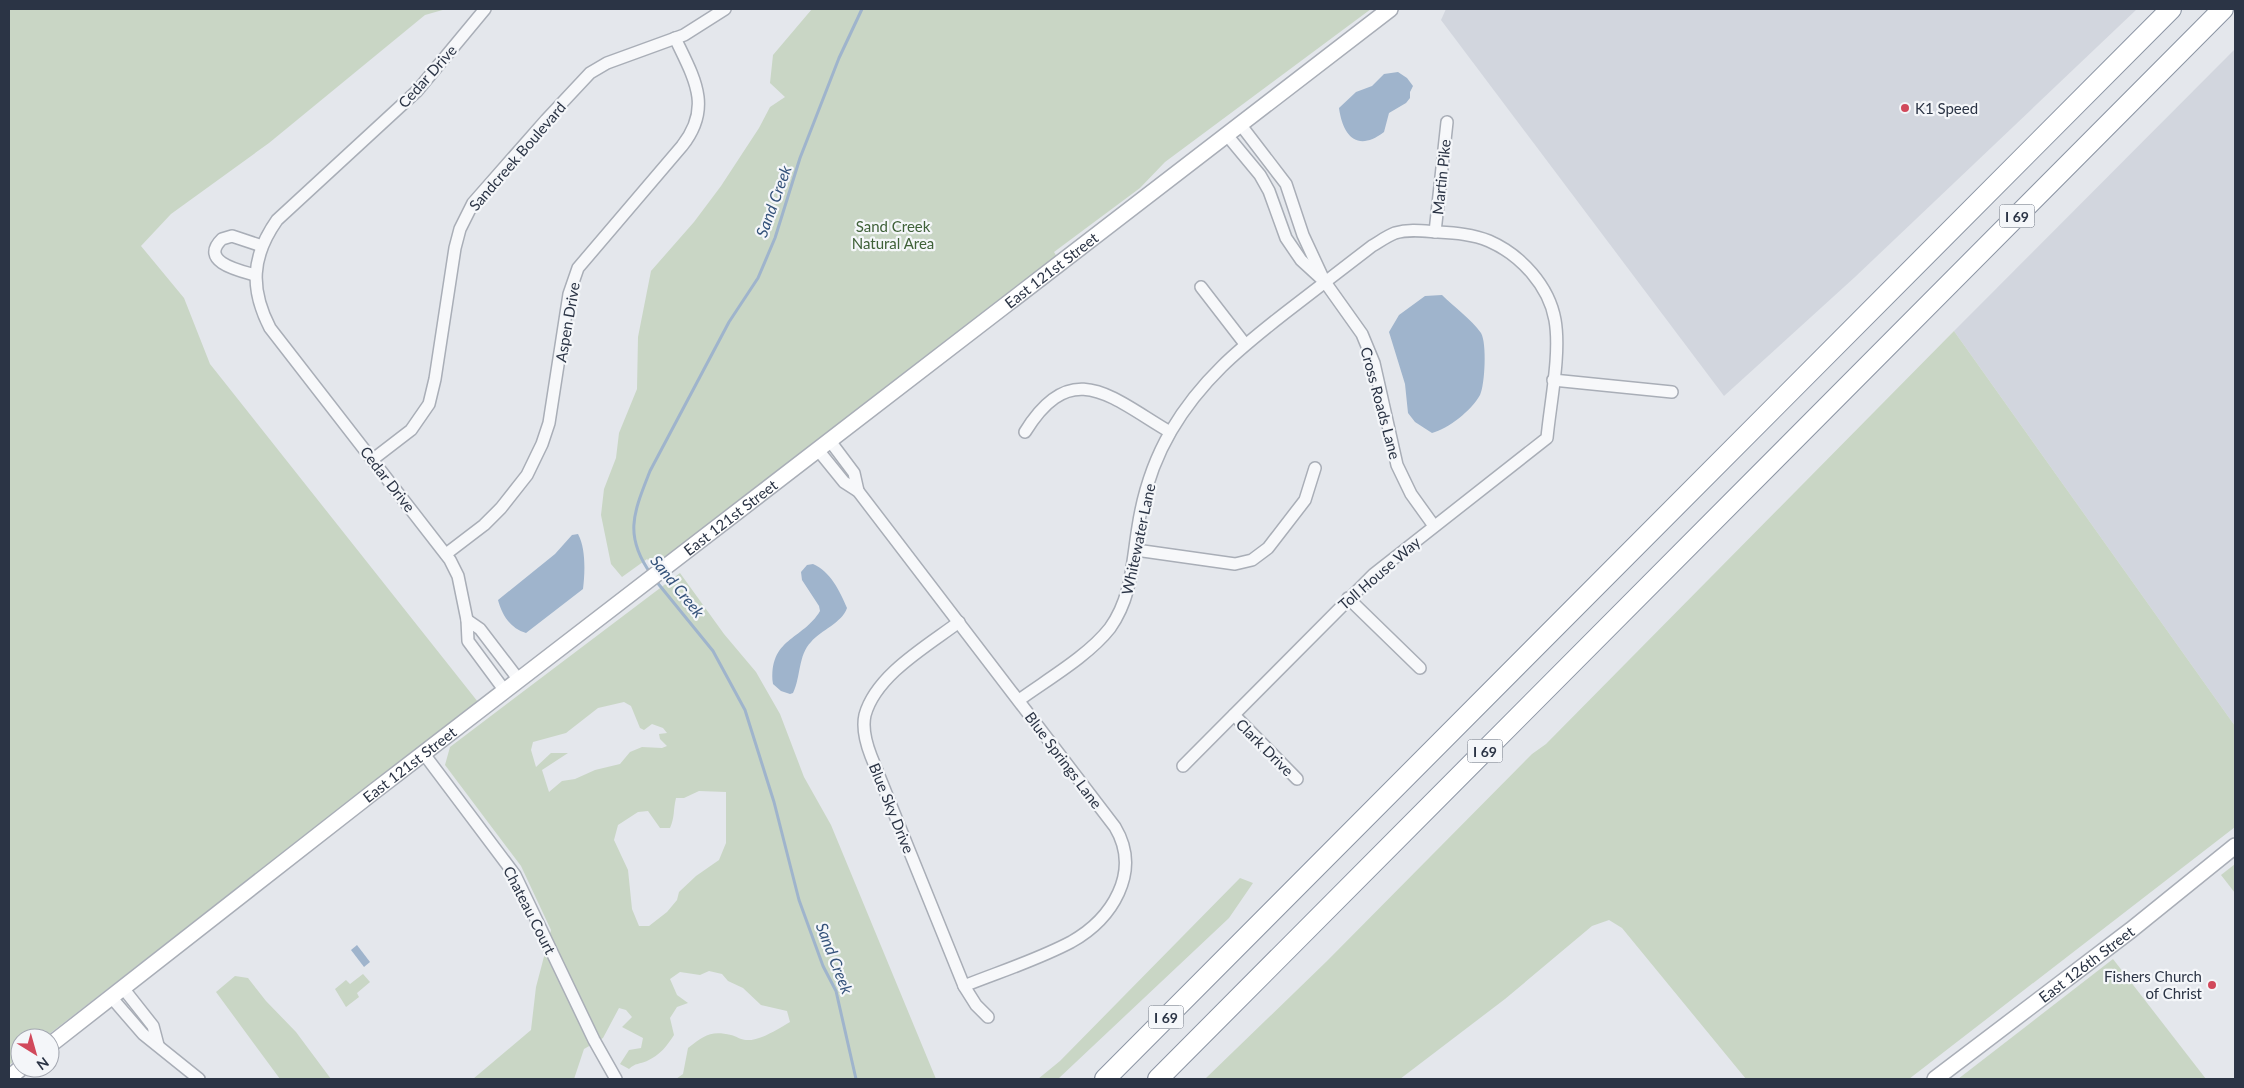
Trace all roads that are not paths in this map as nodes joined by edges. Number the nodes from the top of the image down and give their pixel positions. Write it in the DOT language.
graph roads {
  1 [pos="485,9"];
  2 [pos="725,9"];
  3 [pos="1390,9"];
  4 [pos="2171,9"];
  5 [pos="2223,9"];
  6 [pos="676,38"];
  7 [pos="1447,122"];
  8 [pos="1240,124"];
  9 [pos="1226,134"];
  10 [pos="1435,232"];
  11 [pos="262,246"];
  12 [pos="255,274"];
  13 [pos="1325,282"];
  14 [pos="1201,287"];
  15 [pos="1245,344"];
  16 [pos="1553,380"];
  17 [pos="1672,392"];
  18 [pos="1025,432"];
  19 [pos="1170,432"];
  20 [pos="824,445"];
  21 [pos="372,460"];
  22 [pos="1315,468"];
  23 [pos="1434,526"];
  24 [pos="1136,550"];
  25 [pos="446,554"];
  26 [pos="1348,598"];
  27 [pos="467,620"];
  28 [pos="959,622"];
  29 [pos="1420,668"];
  30 [pos="519,680"];
  31 [pos="505,691"];
  32 [pos="1019,700"];
  33 [pos="1234,715"];
  34 [pos="424,754"];
  35 [pos="1183,766"];
  36 [pos="1297,779"];
  37 [pos="2235,846"];
  38 [pos="964,986"];
  39 [pos="123,988"];
  40 [pos="111,997"];
  41 [pos="988,1018"];
  42 [pos="60,1037"];
  43 [pos="158,1045"];
  44 [pos="199,1079"];
  45 [pos="616,1079"];
  46 [pos="1105,1079"];
  47 [pos="1158,1079"];
  48 [pos="1934,1079"];
  1 -- 11 [label="street, Cedar Drive"];
  2 -- 6 [label="street, Sandcreek Boulevard"];
  3 -- 8 [label="street, East 121st Street"];
  4 -- 46 [label="highway, I 69"];
  5 -- 47 [label="highway, I 69"];
  6 -- 21 [label="street, Sandcreek Boulevard"];
  6 -- 25 [label="street, Aspen Drive"];
  7 -- 10 [label="street, Martin Pike"];
  8 -- 9 [label="street, East 121st Street"];
  8 -- 13 [label="street, Cross Roads Lane"];
  9 -- 13 [label="street, Cross Roads Lane"];
  9 -- 20 [label="street, East 121st Street"];
  10 -- 13 [label="street, Whitewater Lane"];
  10 -- 16 [label="street, Toll House Way"];
  11 -- 12 [label="street, Cedar Drive"];
  11 -- 12 [label="street"];
  12 -- 21 [label="street, Cedar Drive"];
  13 -- 15 [label="street, Whitewater Lane"];
  13 -- 23 [label="street, Cross Roads Lane"];
  14 -- 15 [label="street"];
  15 -- 19 [label="street, Whitewater Lane"];
  16 -- 17 [label="street"];
  16 -- 23 [label="street, Toll House Way"];
  18 -- 19 [label="street"];
  19 -- 24 [label="street, Whitewater Lane"];
  20 -- 28 [label="street, Blue Springs Lane"];
  20 -- 30 [label="street, East 121st Street"];
  21 -- 25 [label="street, Cedar Drive"];
  22 -- 24 [label="street"];
  23 -- 26 [label="street, Toll House Way"];
  24 -- 32 [label="street, Whitewater Lane"];
  25 -- 27 [label="street, Cedar Drive"];
  26 -- 29 [label="street"];
  26 -- 33 [label="street, Toll House Way"];
  27 -- 30 [label="street"];
  27 -- 31 [label="street, Cedar Drive"];
  28 -- 32 [label="street, Blue Springs Lane"];
  28 -- 38 [label="street, Blue Sky Drive"];
  30 -- 31 [label="street, East 121st Street"];
  31 -- 34 [label="street, East 121st Street"];
  32 -- 38 [label="street, Blue Springs Lane"];
  33 -- 35 [label="street, Toll House Way"];
  33 -- 36 [label="street, Clark Drive"];
  34 -- 39 [label="street, East 121st Street"];
  34 -- 45 [label="street, Chateau Court"];
  37 -- 48 [label="street, East 126th Street"];
  38 -- 41 [label="street, Blue Sky Drive"];
  39 -- 40 [label="street, East 121st Street"];
  39 -- 43 [label="street"];
  40 -- 42 [label="street, East 121st Street"];
  40 -- 43 [label="street"];
  43 -- 44 [label="street"];
}
